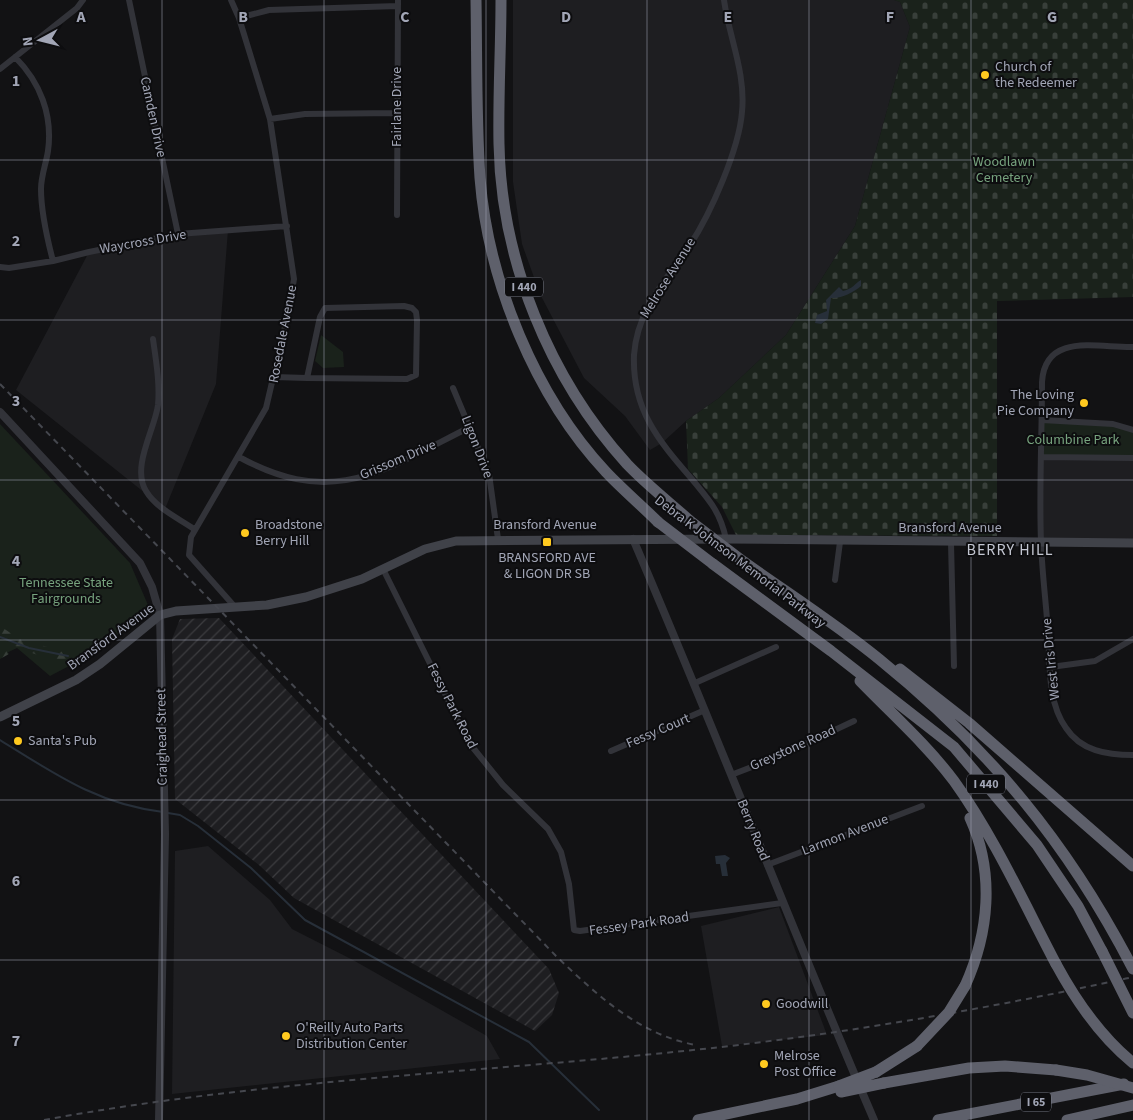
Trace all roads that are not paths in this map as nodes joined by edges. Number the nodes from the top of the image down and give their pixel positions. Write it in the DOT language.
graph roads {
  1 [pos="83,0"];
  2 [pos="129,0"];
  3 [pos="231,0"];
  4 [pos="476,0"];
  5 [pos="501,0"];
  6 [pos="724,0"];
  7 [pos="398,3"];
  8 [pos="239,18"];
  9 [pos="15,57"];
  10 [pos="0,69"];
  11 [pos="396,113"];
  12 [pos="270,119"];
  13 [pos="397,215"];
  14 [pos="287,226"];
  15 [pos="178,234"];
  16 [pos="53,261"];
  17 [pos="0,267"];
  18 [pos="153,339"];
  19 [pos="1133,347"];
  20 [pos="274,377"];
  21 [pos="307,378"];
  22 [pos="453,388"];
  23 [pos="0,412"];
  24 [pos="1042,420"];
  25 [pos="470,427"];
  26 [pos="1133,430"];
  27 [pos="239,457"];
  28 [pos="1042,457"];
  29 [pos="1133,458"];
  30 [pos="194,529"];
  31 [pos="498,539"];
  32 [pos="633,539"];
  33 [pos="726,539"];
  34 [pos="840,542"];
  35 [pos="1041,542"];
  36 [pos="951,543"];
  37 [pos="1133,544"];
  38 [pos="383,569"];
  39 [pos="835,580"];
  40 [pos="235,607"];
  41 [pos="160,615"];
  42 [pos="1133,639"];
  43 [pos="776,647"];
  44 [pos="831,651"];
  45 [pos="879,658"];
  46 [pos="954,666"];
  47 [pos="1051,668"];
  48 [pos="695,683"];
  49 [pos="705,710"];
  50 [pos="0,717"];
  51 [pos="854,721"];
  52 [pos="611,751"];
  53 [pos="1133,755"];
  54 [pos="732,775"];
  55 [pos="947,775"];
  56 [pos="922,806"];
  57 [pos="1104,843"];
  58 [pos="561,852"];
  59 [pos="768,865"];
  60 [pos="1133,866"];
  61 [pos="1133,876"];
  62 [pos="782,903"];
  63 [pos="1133,969"];
  64 [pos="1133,1013"];
  65 [pos="1133,1062"];
  66 [pos="1133,1082"];
  67 [pos="1133,1088"];
  68 [pos="840,1089"];
  69 [pos="1133,1105"];
  70 [pos="159,1120"];
  71 [pos="698,1120"];
  72 [pos="874,1120"];
  73 [pos="938,1120"];
  74 [pos="1067,1120"];
  1 -- 9 [label="street"];
  2 -- 15 [label="street, Camden Drive"];
  3 -- 8 [label="street, Rosedale Avenue"];
  4 -- 44 [label="highway, Debra K Johnson Memorial Parkway / I 440, bridge"];
  5 -- 45 [label="highway, Debra K Johnson Memorial Parkway / I 440, bridge"];
  6 -- 33 [label="street, Melrose Avenue"];
  7 -- 8 [label="street"];
  7 -- 11 [label="street, Fairlane Drive"];
  8 -- 12 [label="street, Rosedale Avenue"];
  9 -- 10 [label="street"];
  9 -- 16 [label="street"];
  11 -- 12 [label="street"];
  11 -- 13 [label="street, Fairlane Drive"];
  12 -- 14 [label="street, Rosedale Avenue"];
  14 -- 15 [label="street, Waycross Drive"];
  14 -- 20 [label="street, Rosedale Avenue"];
  15 -- 16 [label="street, Waycross Drive"];
  16 -- 17 [label="street, Waycross Drive"];
  18 -- 30 [label="street"];
  19 -- 24 [label="street, West Iris Drive"];
  20 -- 21 [label="street"];
  20 -- 27 [label="street, Rosedale Avenue"];
  21 -- 21 [label="street"];
  22 -- 25 [label="street, Ligon Drive"];
  23 -- 41 [label="street, Craighead Street"];
  24 -- 26 [label="street"];
  24 -- 28 [label="street, West Iris Drive"];
  25 -- 27 [label="street, Grissom Drive"];
  25 -- 31 [label="street, Ligon Drive"];
  27 -- 30 [label="street, Rosedale Avenue"];
  28 -- 29 [label="street"];
  28 -- 35 [label="street, West Iris Drive"];
  30 -- 40 [label="street, Rosedale Avenue"];
  31 -- 32 [label="main road, Bransford Avenue"];
  31 -- 38 [label="main road, Bransford Avenue"];
  32 -- 33 [label="main road, Bransford Avenue"];
  32 -- 48 [label="street, Berry Road"];
  33 -- 34 [label="main road, Bransford Avenue"];
  34 -- 36 [label="main road, Bransford Avenue"];
  34 -- 39 [label="street"];
  35 -- 36 [label="main road, Bransford Avenue"];
  35 -- 37 [label="main road, Bransford Avenue"];
  35 -- 47 [label="street, West Iris Drive"];
  36 -- 46 [label="street"];
  38 -- 40 [label="main road, Bransford Avenue"];
  38 -- 58 [label="street, Fessy Park Road"];
  40 -- 41 [label="main road, Bransford Avenue"];
  41 -- 50 [label="main road, Bransford Avenue"];
  41 -- 70 [label="street, Craighead Street"];
  42 -- 47 [label="street"];
  43 -- 48 [label="street"];
  44 -- 55 [label="highway"];
  44 -- 64 [label="highway, Debra K Johnson Memorial Parkway / I 440, bridge"];
  45 -- 57 [label="highway"];
  45 -- 63 [label="highway, Debra K Johnson Memorial Parkway / I 440"];
  47 -- 53 [label="street, West Iris Drive"];
  48 -- 49 [label="street, Berry Road"];
  49 -- 52 [label="street, Fessy Court"];
  49 -- 54 [label="street, Berry Road"];
  51 -- 54 [label="street, Greystone Road"];
  54 -- 59 [label="street, Berry Road"];
  55 -- 65 [label="highway, bridge"];
  55 -- 68 [label="highway, bridge"];
  56 -- 59 [label="street, Larmon Avenue"];
  57 -- 60 [label="highway"];
  57 -- 61 [label="highway"];
  58 -- 62 [label="street, Fessey Park Road"];
  59 -- 62 [label="street, Berry Road"];
  62 -- 72 [label="street, Berry Road"];
  66 -- 73 [label="highway, I 65"];
  67 -- 68 [label="highway, bridge"];
  68 -- 71 [label="highway"];
  69 -- 74 [label="highway, I 65"];
}
